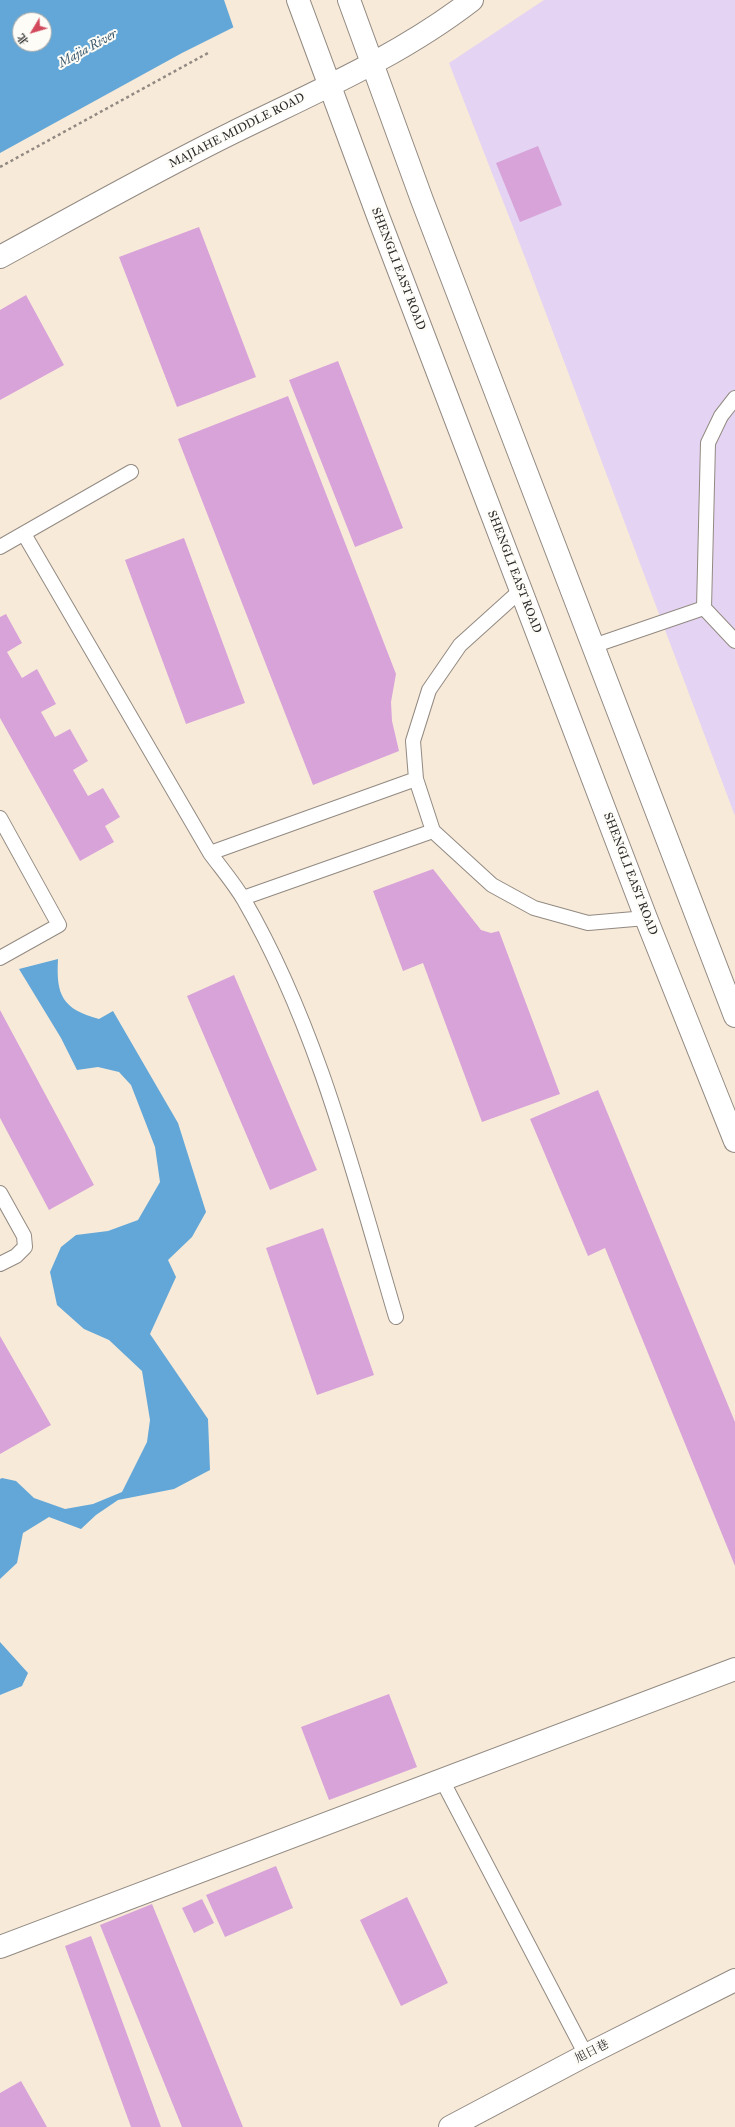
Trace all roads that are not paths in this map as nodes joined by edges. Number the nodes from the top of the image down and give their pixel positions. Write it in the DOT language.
graph roads {
  1 [pos="298,0"];
  2 [pos="349,0"];
  3 [pos="472,0"];
  4 [pos="371,63"];
  5 [pos="330,84"];
  6 [pos="0,257"];
  7 [pos="735,398"];
  8 [pos="131,472"];
  9 [pos="24,534"];
  10 [pos="0,547"];
  11 [pos="521,590"];
  12 [pos="704,608"];
  13 [pos="735,640"];
  14 [pos="593,646"];
  15 [pos="416,779"];
  16 [pos="0,818"];
  17 [pos="433,831"];
  18 [pos="210,853"];
  19 [pos="243,898"];
  20 [pos="646,918"];
  21 [pos="0,958"];
  22 [pos="735,1016"];
  23 [pos="735,1141"];
  24 [pos="0,1193"];
  25 [pos="0,1264"];
  26 [pos="396,1317"];
  27 [pos="735,1669"];
  28 [pos="442,1780"];
  29 [pos="0,1947"];
  30 [pos="735,1980"];
  31 [pos="586,2055"];
  32 [pos="450,2127"];
  1 -- 5 [label="main road, SHENGLI EAST ROAD"];
  2 -- 4 [label="main road"];
  3 -- 4 [label="main road, MAJIAHE MIDDLE ROAD"];
  4 -- 5 [label="main road, MAJIAHE MIDDLE ROAD"];
  4 -- 14 [label="main road"];
  5 -- 6 [label="main road, MAJIAHE MIDDLE ROAD"];
  5 -- 11 [label="main road, SHENGLI EAST ROAD"];
  7 -- 12 [label="lane"];
  8 -- 9 [label="lane"];
  9 -- 10 [label="lane"];
  9 -- 18 [label="lane"];
  11 -- 15 [label="lane"];
  11 -- 20 [label="main road, SHENGLI EAST ROAD"];
  12 -- 13 [label="lane"];
  12 -- 14 [label="lane"];
  14 -- 22 [label="main road"];
  15 -- 17 [label="lane"];
  15 -- 18 [label="lane"];
  16 -- 21 [label="lane"];
  17 -- 19 [label="lane"];
  17 -- 20 [label="lane"];
  18 -- 19 [label="lane"];
  19 -- 26 [label="lane"];
  20 -- 23 [label="main road, SHENGLI EAST ROAD"];
  24 -- 25 [label="lane"];
  27 -- 28 [label="main road"];
  28 -- 29 [label="main road"];
  28 -- 31 [label="lane"];
  30 -- 31 [label="main road, 旭日巷"];
  31 -- 32 [label="main road, 旭日巷"];
}
